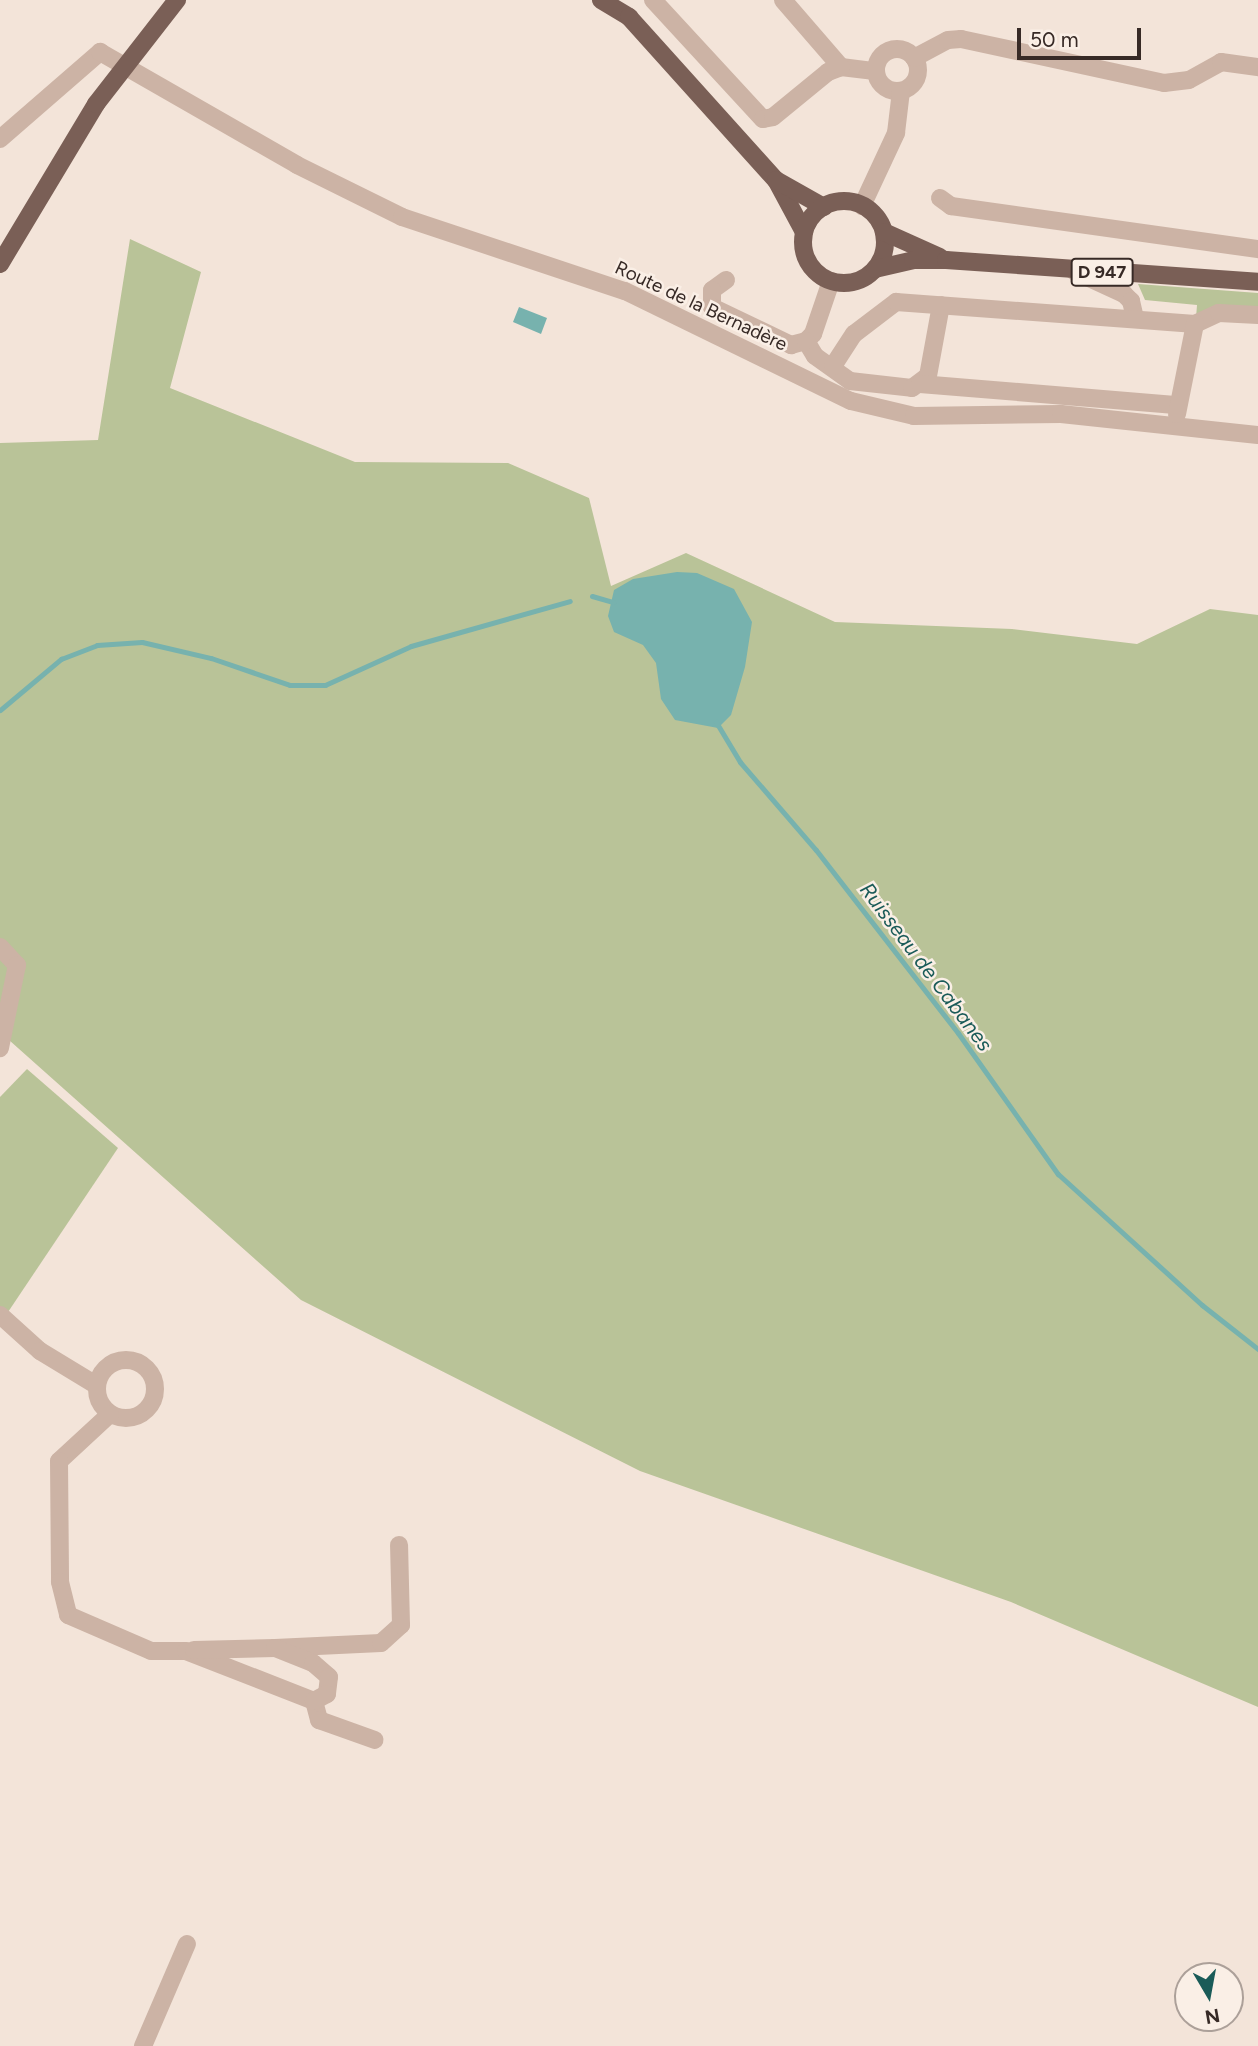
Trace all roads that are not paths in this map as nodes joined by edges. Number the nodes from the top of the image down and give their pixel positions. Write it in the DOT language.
graph roads {
  1 [pos="177,0"];
  2 [pos="601,0"];
  3 [pos="653,0"];
  4 [pos="783,0"];
  5 [pos="626,8"];
  6 [pos="915,58"];
  7 [pos="123,65"];
  8 [pos="841,67"];
  9 [pos="1258,67"];
  10 [pos="875,71"];
  11 [pos="901,91"];
  12 [pos="0,139"];
  13 [pos="776,180"];
  14 [pos="940,198"];
  15 [pos="862,206"];
  16 [pos="824,207"];
  17 [pos="884,232"];
  18 [pos="804,233"];
  19 [pos="1258,249"];
  20 [pos="946,260"];
  21 [pos="0,264"];
  22 [pos="875,269"];
  23 [pos="1074,271"];
  24 [pos="726,281"];
  25 [pos="831,281"];
  26 [pos="1258,282"];
  27 [pos="941,305"];
  28 [pos="1258,316"];
  29 [pos="1135,319"];
  30 [pos="1195,324"];
  31 [pos="806,341"];
  32 [pos="833,366"];
  33 [pos="920,384"];
  34 [pos="1178,405"];
  35 [pos="1175,425"];
  36 [pos="1258,435"];
  37 [pos="0,947"];
  38 [pos="0,1048"];
  39 [pos="0,1315"];
  40 [pos="96,1385"];
  41 [pos="110,1413"];
  42 [pos="399,1545"];
  43 [pos="275,1648"];
  44 [pos="186,1651"];
  45 [pos="314,1702"];
  46 [pos="375,1740"];
  47 [pos="187,1944"];
  48 [pos="143,2046"];
  1 -- 7 [label="main road"];
  2 -- 5 [label="main road"];
  3 -- 8 [label="street"];
  4 -- 8 [label="street"];
  5 -- 13 [label="main road"];
  6 -- 9 [label="street"];
  6 -- 10 [label="street"];
  6 -- 11 [label="street"];
  7 -- 12 [label="street, Route de la Bernadère"];
  7 -- 21 [label="main road"];
  7 -- 35 [label="street, Route de la Bernadère"];
  8 -- 10 [label="street"];
  10 -- 11 [label="street"];
  11 -- 15 [label="street"];
  13 -- 16 [label="main road"];
  13 -- 18 [label="main road"];
  14 -- 19 [label="street"];
  15 -- 16 [label="main road"];
  15 -- 17 [label="main road"];
  16 -- 18 [label="main road"];
  17 -- 20 [label="main road, D 947"];
  17 -- 22 [label="main road"];
  18 -- 25 [label="main road"];
  20 -- 22 [label="main road, D 947"];
  20 -- 23 [label="main road, D 947"];
  22 -- 25 [label="main road"];
  23 -- 26 [label="main road, D 947"];
  23 -- 29 [label="street"];
  24 -- 31 [label="street"];
  25 -- 31 [label="street"];
  27 -- 29 [label="street"];
  27 -- 32 [label="street"];
  27 -- 33 [label="street"];
  28 -- 30 [label="street"];
  29 -- 30 [label="street"];
  30 -- 34 [label="street"];
  31 -- 32 [label="street"];
  32 -- 33 [label="street"];
  33 -- 34 [label="street"];
  34 -- 35 [label="street"];
  35 -- 36 [label="street, Route de la Bernadère"];
  37 -- 38 [label="street"];
  39 -- 40 [label="street"];
  40 -- 41 [label="street"];
  40 -- 41 [label="street"];
  41 -- 44 [label="street"];
  42 -- 43 [label="street"];
  43 -- 44 [label="street"];
  43 -- 45 [label="street"];
  44 -- 45 [label="street"];
  45 -- 46 [label="street"];
  47 -- 48 [label="street"];
}
